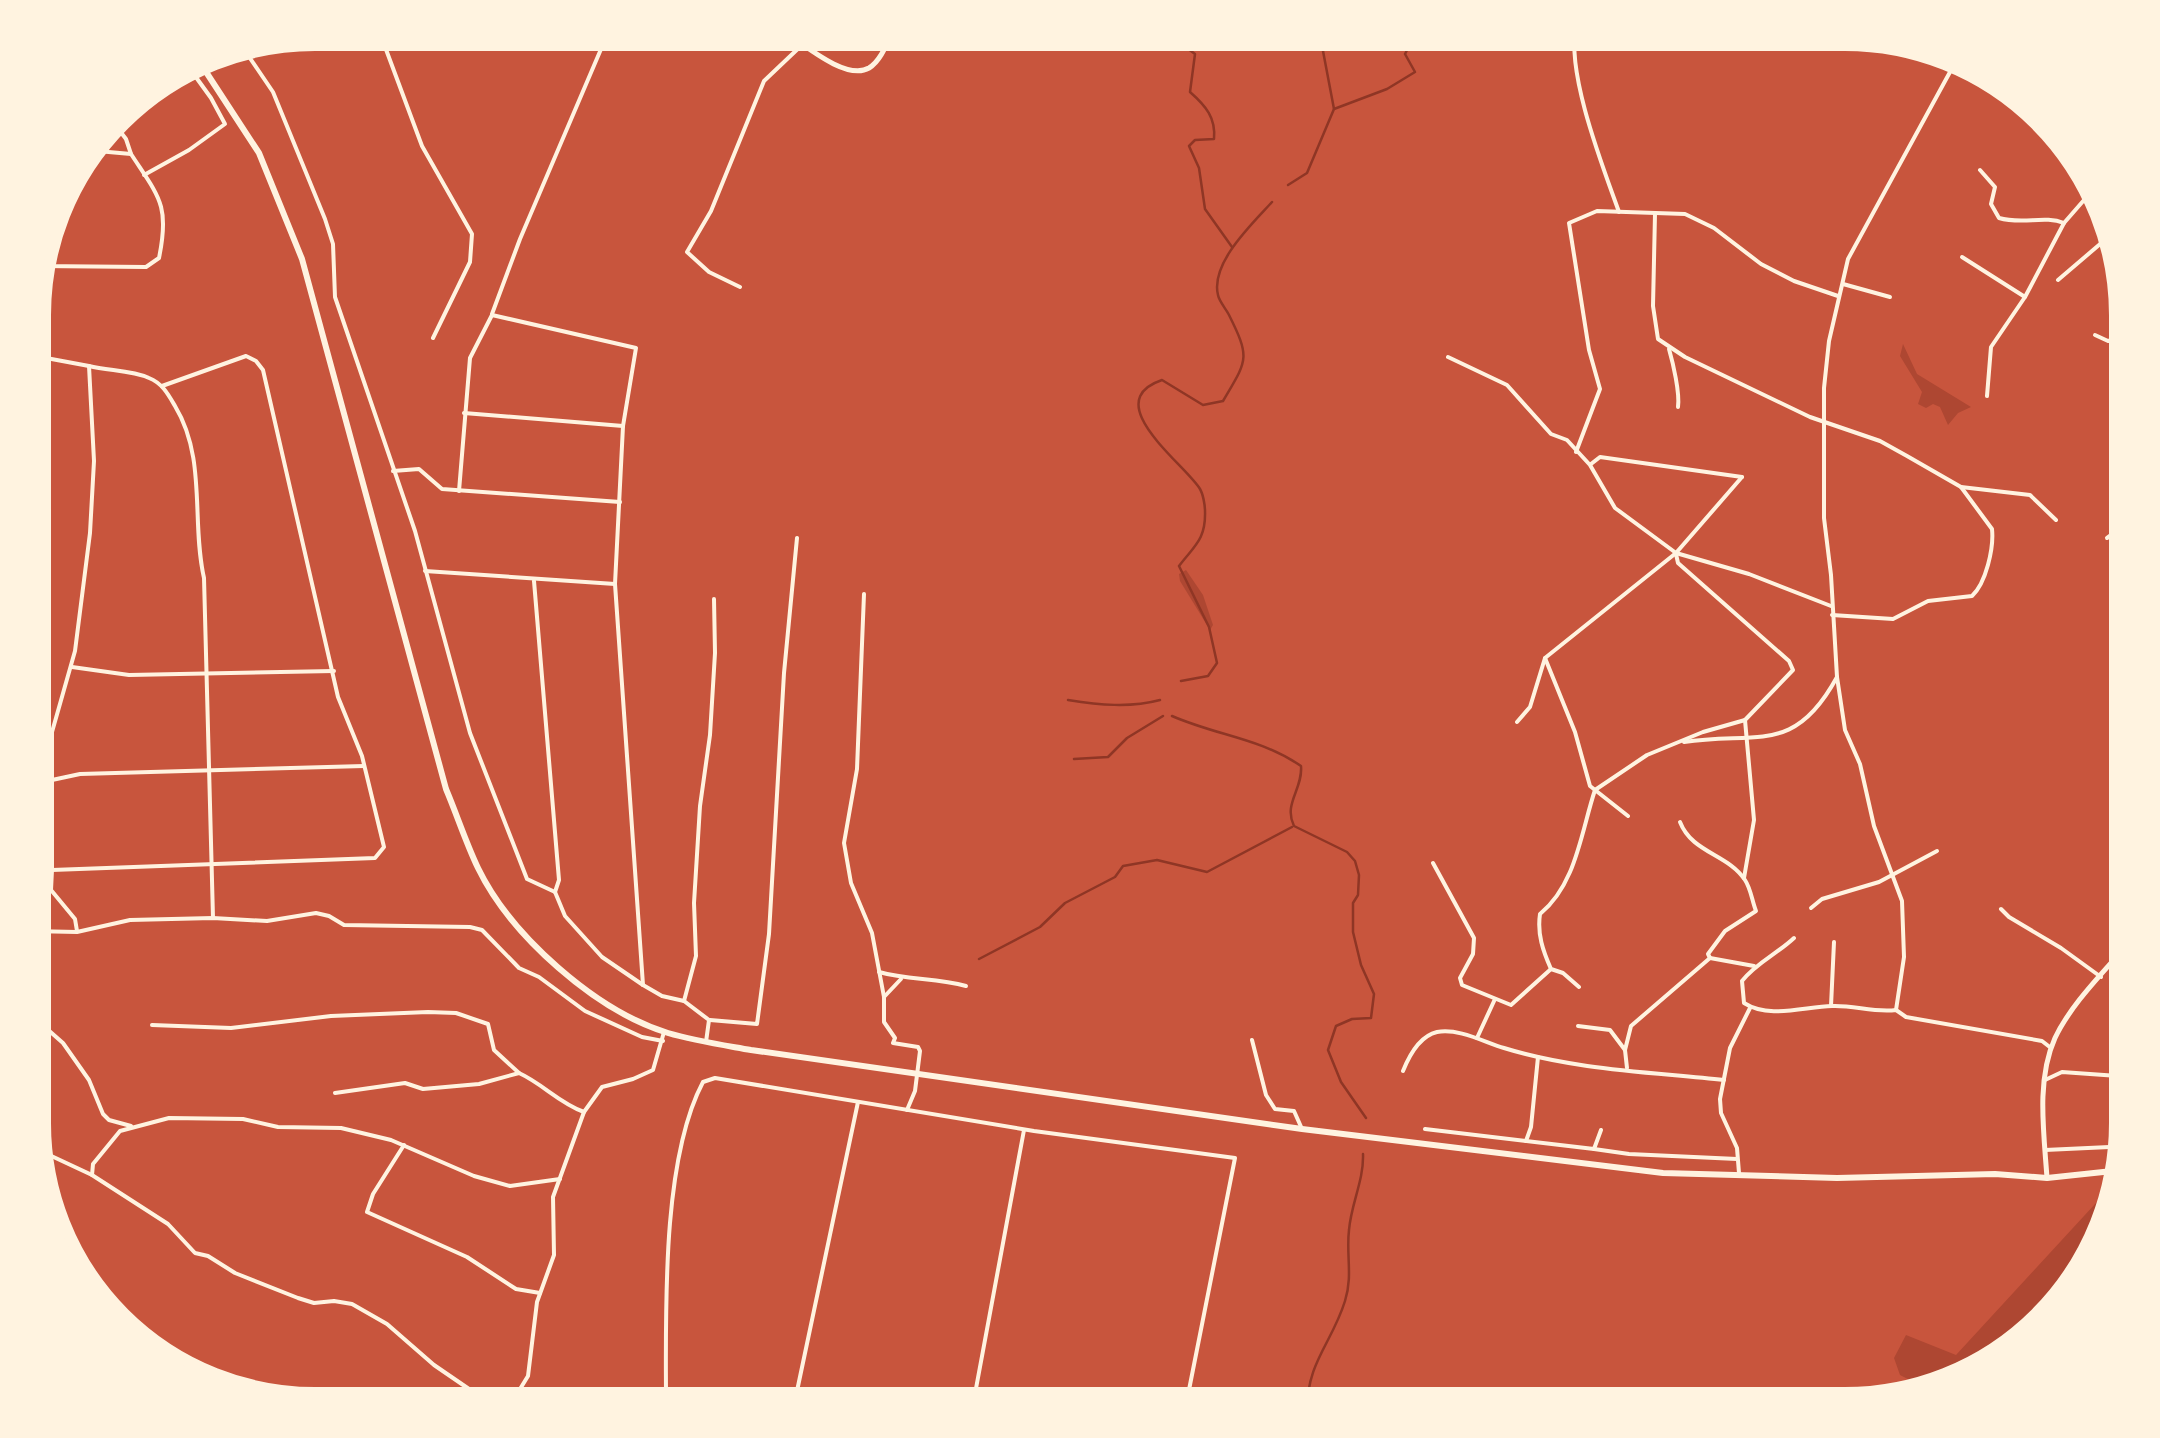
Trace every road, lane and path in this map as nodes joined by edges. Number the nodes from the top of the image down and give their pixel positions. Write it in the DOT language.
graph roads {
  1 [pos="1577,45"];
  2 [pos="385,46"];
  3 [pos="602,46"];
  4 [pos="801,46"];
  5 [pos="808,46"];
  6 [pos="886,46"];
  7 [pos="247,54"];
  8 [pos="1952,68"];
  9 [pos="205,69"];
  10 [pos="194,74"];
  11 [pos="119,130"];
  12 [pos="102,150"];
  13 [pos="131,154"];
  14 [pos="1980,170"];
  15 [pos="144,175"];
  16 [pos="2088,198"];
  17 [pos="1619,212"];
  18 [pos="1655,214"];
  19 [pos="2064,223"];
  20 [pos="2104,240"];
  21 [pos="1962,256"];
  22 [pos="49,266"];
  23 [pos="2058,280"];
  24 [pos="1842,284"];
  25 [pos="740,286"];
  26 [pos="1840,296"];
  27 [pos="1890,297"];
  28 [pos="2025,297"];
  29 [pos="492,314"];
  30 [pos="2095,336"];
  31 [pos="433,338"];
  32 [pos="2114,340"];
  33 [pos="1668,346"];
  34 [pos="1448,357"];
  35 [pos="45,358"];
  36 [pos="89,366"];
  37 [pos="162,386"];
  38 [pos="1987,396"];
  39 [pos="1678,407"];
  40 [pos="464,413"];
  41 [pos="1823,422"];
  42 [pos="623,426"];
  43 [pos="1576,452"];
  44 [pos="1590,465"];
  45 [pos="393,471"];
  46 [pos="1960,487"];
  47 [pos="459,492"];
  48 [pos="620,502"];
  49 [pos="2056,520"];
  50 [pos="2114,533"];
  51 [pos="797,538"];
  52 [pos="2107,538"];
  53 [pos="1676,553"];
  54 [pos="424,571"];
  55 [pos="534,581"];
  56 [pos="614,584"];
  57 [pos="864,594"];
  58 [pos="714,600"];
  59 [pos="1831,606"];
  60 [pos="1832,615"];
  61 [pos="1545,658"];
  62 [pos="72,667"];
  63 [pos="334,671"];
  64 [pos="206,674"];
  65 [pos="1837,677"];
  66 [pos="1745,720"];
  67 [pos="1518,722"];
  68 [pos="1746,739"];
  69 [pos="1680,742"];
  70 [pos="364,766"];
  71 [pos="209,771"];
  72 [pos="52,780"];
  73 [pos="1594,790"];
  74 [pos="1628,816"];
  75 [pos="1680,822"];
  76 [pos="1937,851"];
  77 [pos="1433,863"];
  78 [pos="212,866"];
  79 [pos="52,870"];
  80 [pos="1893,875"];
  81 [pos="1744,878"];
  82 [pos="555,892"];
  83 [pos="1811,908"];
  84 [pos="2002,908"];
  85 [pos="213,918"];
  86 [pos="45,931"];
  87 [pos="78,932"];
  88 [pos="1794,938"];
  89 [pos="1834,942"];
  90 [pos="1710,958"];
  91 [pos="2114,961"];
  92 [pos="1754,966"];
  93 [pos="1552,969"];
  94 [pos="879,972"];
  95 [pos="2101,977"];
  96 [pos="902,978"];
  97 [pos="642,986"];
  98 [pos="966,986"];
  99 [pos="1578,988"];
  100 [pos="884,997"];
  101 [pos="1494,999"];
  102 [pos="684,1001"];
  103 [pos="1831,1006"];
  104 [pos="1750,1008"];
  105 [pos="1896,1010"];
  106 [pos="709,1020"];
  107 [pos="152,1024"];
  108 [pos="1578,1026"];
  109 [pos="45,1027"];
  110 [pos="664,1036"];
  111 [pos="1477,1038"];
  112 [pos="1252,1040"];
  113 [pos="706,1042"];
  114 [pos="2052,1048"];
  115 [pos="1625,1050"];
  116 [pos="1538,1057"];
  117 [pos="1627,1070"];
  118 [pos="1403,1071"];
  119 [pos="518,1073"];
  120 [pos="918,1074"];
  121 [pos="2114,1076"];
  122 [pos="1724,1080"];
  123 [pos="2045,1080"];
  124 [pos="335,1094"];
  125 [pos="858,1102"];
  126 [pos="908,1110"];
  127 [pos="584,1112"];
  128 [pos="130,1126"];
  129 [pos="1302,1129"];
  130 [pos="1425,1129"];
  131 [pos="1024,1130"];
  132 [pos="1602,1130"];
  133 [pos="1465,1136"];
  134 [pos="1525,1143"];
  135 [pos="404,1145"];
  136 [pos="2113,1147"];
  137 [pos="1594,1149"];
  138 [pos="1462,1150"];
  139 [pos="2045,1150"];
  140 [pos="47,1154"];
  141 [pos="1737,1159"];
  142 [pos="2111,1171"];
  143 [pos="92,1175"];
  144 [pos="1740,1176"];
  145 [pos="2046,1178"];
  146 [pos="560,1179"];
  147 [pos="540,1292"];
  148 [pos="1188,1392"];
  149 [pos="478,1393"];
  150 [pos="515,1393"];
  151 [pos="666,1393"];
  152 [pos="797,1393"];
  153 [pos="975,1393"];
  1 -- 17 [label="street"];
  2 -- 31 [label="street"];
  3 -- 29 [label="street"];
  4 -- 25 [label="street"];
  5 -- 6 [label="main road"];
  7 -- 45 [label="street"];
  8 -- 24 [label="street"];
  9 -- 110 [label="main road"];
  10 -- 15 [label="street"];
  11 -- 13 [label="street"];
  12 -- 13 [label="street"];
  13 -- 15 [label="street"];
  14 -- 19 [label="street"];
  15 -- 22 [label="street"];
  16 -- 19 [label="street"];
  17 -- 18 [label="street"];
  17 -- 43 [label="street"];
  18 -- 26 [label="street"];
  18 -- 33 [label="street"];
  19 -- 28 [label="street"];
  20 -- 23 [label="street"];
  21 -- 28 [label="street"];
  24 -- 26 [label="street"];
  24 -- 27 [label="street"];
  26 -- 41 [label="street"];
  28 -- 38 [label="street"];
  29 -- 40 [label="street"];
  29 -- 42 [label="street"];
  30 -- 32 [label="street"];
  33 -- 39 [label="street"];
  33 -- 41 [label="street"];
  34 -- 43 [label="street"];
  35 -- 36 [label="street"];
  36 -- 37 [label="street"];
  36 -- 62 [label="street"];
  37 -- 63 [label="street"];
  37 -- 64 [label="street"];
  40 -- 42 [label="street"];
  40 -- 47 [label="street"];
  41 -- 46 [label="street"];
  41 -- 59 [label="street"];
  42 -- 48 [label="street"];
  43 -- 44 [label="street"];
  44 -- 53 [label="street"];
  44 -- 53 [label="street"];
  45 -- 47 [label="street"];
  45 -- 54 [label="street"];
  46 -- 49 [label="street"];
  46 -- 60 [label="street"];
  47 -- 48 [label="street"];
  48 -- 56 [label="street"];
  50 -- 52 [label="street"];
  51 -- 106 [label="street"];
  53 -- 59 [label="street"];
  53 -- 61 [label="street"];
  53 -- 66 [label="street"];
  54 -- 55 [label="street"];
  54 -- 82 [label="street"];
  55 -- 56 [label="street"];
  55 -- 82 [label="street"];
  56 -- 97 [label="street"];
  57 -- 94 [label="street"];
  58 -- 102 [label="street"];
  59 -- 60 [label="street"];
  60 -- 65 [label="street"];
  61 -- 67 [label="street"];
  61 -- 73 [label="street"];
  62 -- 64 [label="street"];
  62 -- 72 [label="street"];
  63 -- 64 [label="street"];
  63 -- 70 [label="street"];
  64 -- 71 [label="street"];
  65 -- 68 [label="street"];
  65 -- 80 [label="street"];
  66 -- 68 [label="street"];
  66 -- 69 [label="street"];
  68 -- 69 [label="street"];
  68 -- 81 [label="street"];
  69 -- 73 [label="street"];
  70 -- 71 [label="street"];
  70 -- 78 [label="street"];
  71 -- 72 [label="street"];
  71 -- 78 [label="street"];
  72 -- 79 [label="street"];
  73 -- 74 [label="street"];
  73 -- 93 [label="street"];
  75 -- 81 [label="street"];
  76 -- 80 [label="street"];
  77 -- 101 [label="street"];
  78 -- 79 [label="street"];
  78 -- 85 [label="street"];
  79 -- 87 [label="street"];
  80 -- 83 [label="street"];
  80 -- 105 [label="street"];
  81 -- 90 [label="street"];
  82 -- 97 [label="street"];
  84 -- 95 [label="street"];
  85 -- 87 [label="street"];
  85 -- 110 [label="street"];
  86 -- 87 [label="street"];
  88 -- 92 [label="street"];
  89 -- 103 [label="street"];
  90 -- 92 [label="street"];
  90 -- 115 [label="street"];
  91 -- 95 [label="main road"];
  92 -- 104 [label="street"];
  93 -- 99 [label="street"];
  93 -- 101 [label="street"];
  94 -- 96 [label="street"];
  94 -- 100 [label="street"];
  95 -- 114 [label="main road"];
  96 -- 98 [label="street"];
  96 -- 100 [label="street"];
  97 -- 102 [label="street"];
  100 -- 120 [label="street"];
  101 -- 111 [label="street"];
  102 -- 106 [label="street"];
  103 -- 104 [label="street"];
  103 -- 105 [label="street"];
  104 -- 122 [label="street"];
  105 -- 114 [label="street"];
  106 -- 113 [label="street"];
  107 -- 119 [label="street"];
  108 -- 115 [label="street"];
  109 -- 128 [label="street"];
  110 -- 113 [label="main road"];
  110 -- 127 [label="street"];
  111 -- 116 [label="street"];
  111 -- 118 [label="street"];
  112 -- 129 [label="street"];
  113 -- 120 [label="main road"];
  114 -- 123 [label="main road"];
  115 -- 117 [label="street"];
  116 -- 117 [label="street"];
  116 -- 134 [label="street"];
  117 -- 122 [label="street"];
  119 -- 124 [label="street"];
  119 -- 127 [label="street"];
  120 -- 126 [label="street"];
  120 -- 129 [label="main road"];
  121 -- 123 [label="street"];
  122 -- 141 [label="street"];
  123 -- 139 [label="main road"];
  125 -- 126 [label="street"];
  125 -- 151 [label="street"];
  125 -- 152 [label="street"];
  126 -- 131 [label="street"];
  127 -- 146 [label="street"];
  128 -- 135 [label="street"];
  128 -- 143 [label="street"];
  129 -- 138 [label="main road"];
  130 -- 133 [label="street"];
  131 -- 148 [label="street"];
  131 -- 153 [label="street"];
  132 -- 137 [label="street"];
  133 -- 134 [label="street"];
  133 -- 138 [label="street"];
  134 -- 137 [label="street"];
  135 -- 146 [label="street"];
  135 -- 147 [label="street"];
  136 -- 139 [label="street"];
  137 -- 141 [label="street"];
  138 -- 144 [label="main road"];
  139 -- 145 [label="main road"];
  140 -- 143 [label="street"];
  141 -- 144 [label="street"];
  142 -- 145 [label="main road"];
  143 -- 149 [label="street"];
  144 -- 145 [label="main road"];
  146 -- 147 [label="street"];
  147 -- 150 [label="street"];
}
